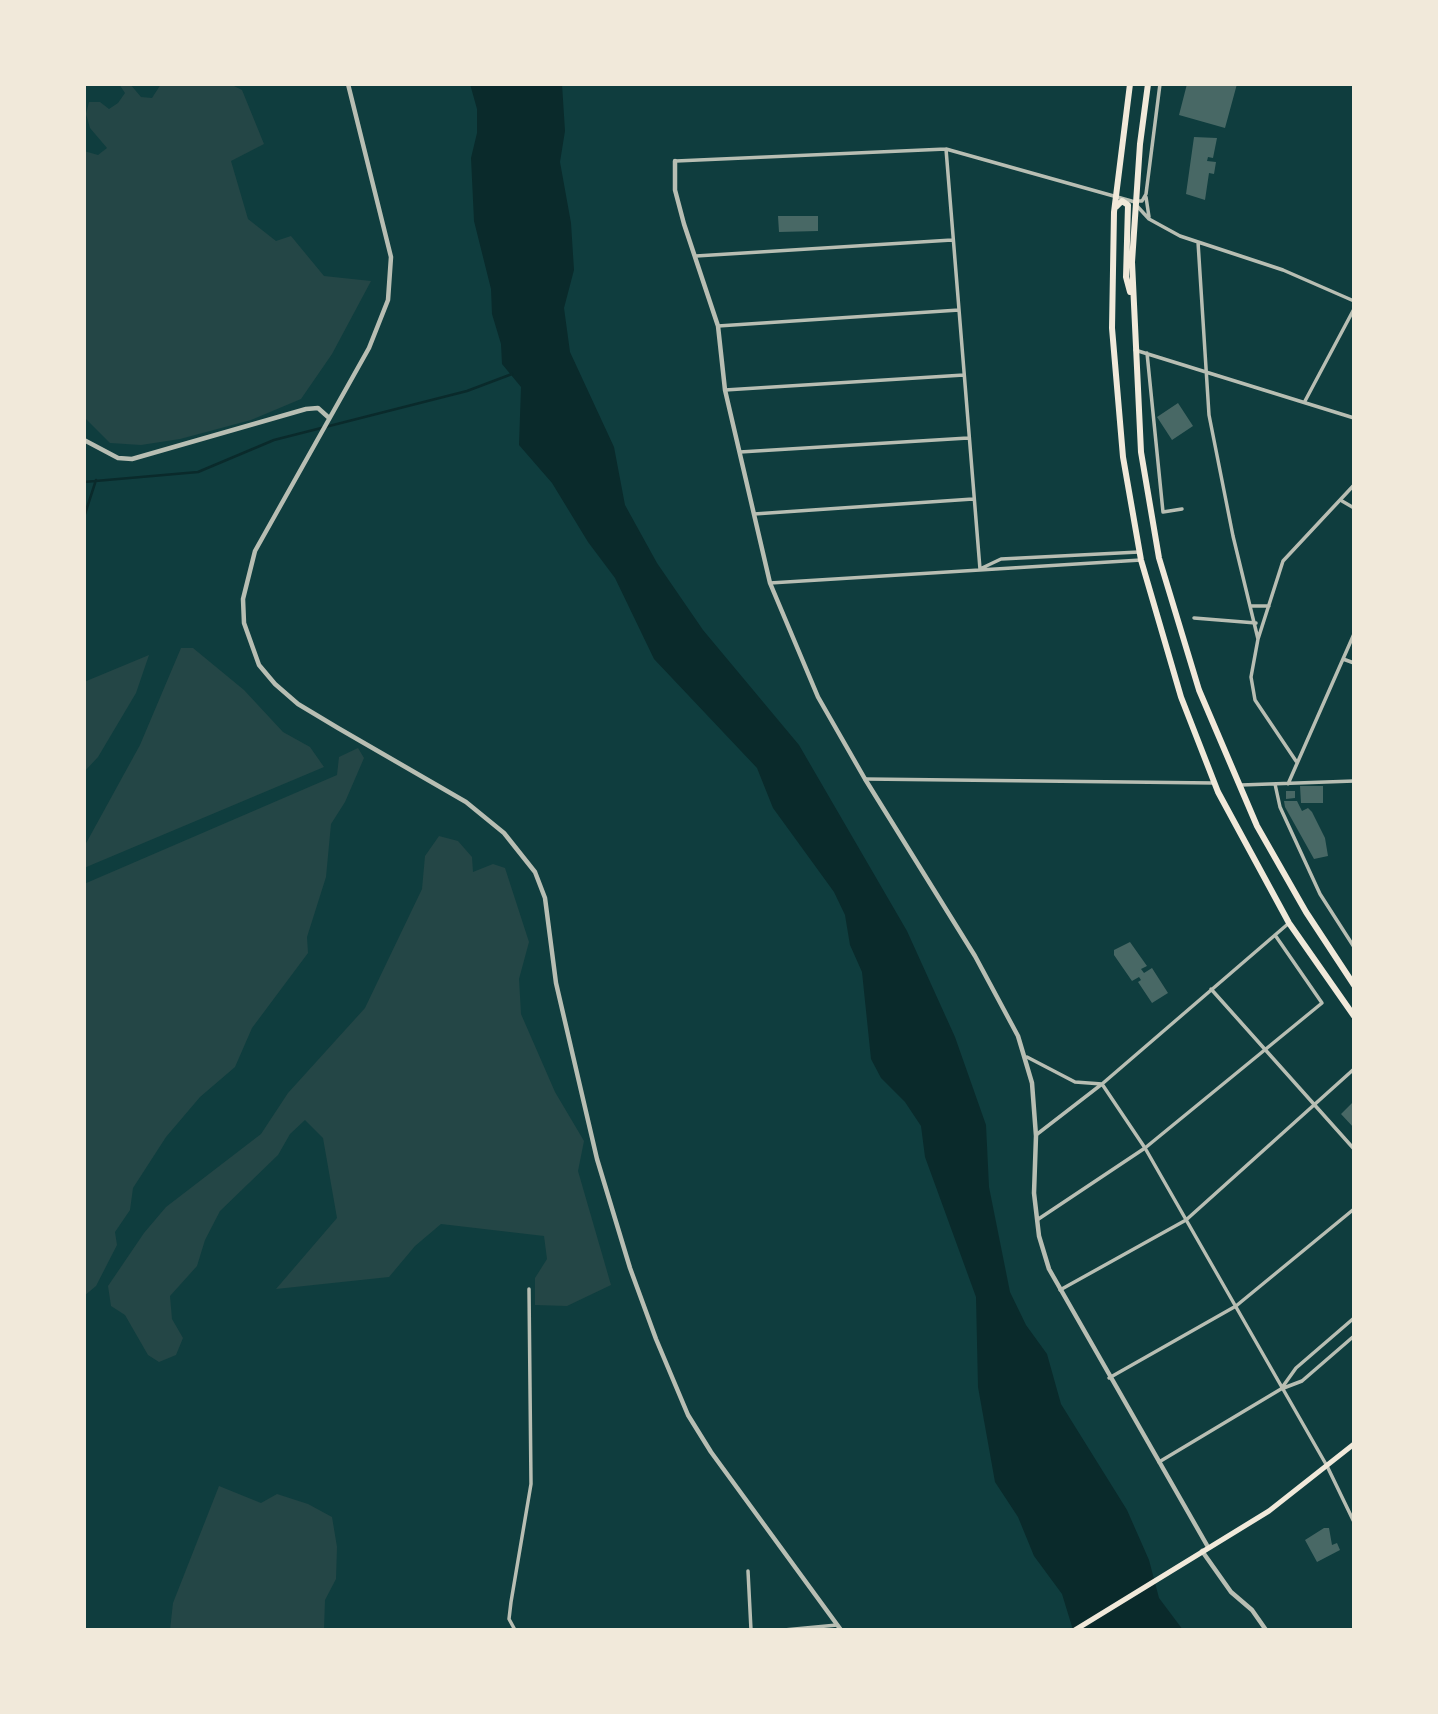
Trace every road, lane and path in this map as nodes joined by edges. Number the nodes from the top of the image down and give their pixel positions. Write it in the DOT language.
graph roads {
  1 [pos="348,84"];
  2 [pos="1130,84"];
  3 [pos="1148,84"];
  4 [pos="1160,84"];
  5 [pos="946,149"];
  6 [pos="675,161"];
  7 [pos="1146,194"];
  8 [pos="1115,196"];
  9 [pos="1135,202"];
  10 [pos="1114,212"];
  11 [pos="1149,219"];
  12 [pos="952,240"];
  13 [pos="1198,242"];
  14 [pos="696,256"];
  15 [pos="1354,301"];
  16 [pos="1133,304"];
  17 [pos="1354,309"];
  18 [pos="959,310"];
  19 [pos="718,326"];
  20 [pos="1135,349"];
  21 [pos="1147,354"];
  22 [pos="1206,372"];
  23 [pos="964,375"];
  24 [pos="725,390"];
  25 [pos="1305,401"];
  26 [pos="328,417"];
  27 [pos="1354,418"];
  28 [pos="968,438"];
  29 [pos="84,440"];
  30 [pos="740,452"];
  31 [pos="1354,485"];
  32 [pos="974,499"];
  33 [pos="1342,501"];
  34 [pos="1354,508"];
  35 [pos="1182,509"];
  36 [pos="754,514"];
  37 [pos="1139,552"];
  38 [pos="1141,560"];
  39 [pos="980,569"];
  40 [pos="770,583"];
  41 [pos="1251,606"];
  42 [pos="1269,606"];
  43 [pos="1194,618"];
  44 [pos="1256,623"];
  45 [pos="1354,634"];
  46 [pos="1258,639"];
  47 [pos="1343,659"];
  48 [pos="1354,663"];
  49 [pos="1296,761"];
  50 [pos="865,779"];
  51 [pos="1354,781"];
  52 [pos="1214,783"];
  53 [pos="1275,784"];
  54 [pos="1288,784"];
  55 [pos="1239,785"];
  56 [pos="1289,923"];
  57 [pos="1276,935"];
  58 [pos="1354,947"];
  59 [pos="1354,985"];
  60 [pos="1210,988"];
  61 [pos="1354,1016"];
  62 [pos="1265,1050"];
  63 [pos="1027,1057"];
  64 [pos="1354,1069"];
  65 [pos="1102,1084"];
  66 [pos="1314,1105"];
  67 [pos="1036,1136"];
  68 [pos="1145,1148"];
  69 [pos="1354,1150"];
  70 [pos="1354,1209"];
  71 [pos="1037,1220"];
  72 [pos="1186,1220"];
  73 [pos="529,1289"];
  74 [pos="1060,1290"];
  75 [pos="1236,1306"];
  76 [pos="1354,1318"];
  77 [pos="1354,1336"];
  78 [pos="1109,1378"];
  79 [pos="1281,1390"];
  80 [pos="1354,1444"];
  81 [pos="1158,1462"];
  82 [pos="1328,1466"];
  83 [pos="1354,1522"];
  84 [pos="1208,1547"];
  85 [pos="1199,1553"];
  86 [pos="748,1571"];
  87 [pos="839,1628"];
  88 [pos="515,1630"];
  89 [pos="751,1630"];
  90 [pos="784,1630"];
  91 [pos="1075,1630"];
  92 [pos="1266,1630"];
  1 -- 26 [label="street"];
  2 -- 8 [label="highway"];
  3 -- 9 [label="highway"];
  4 -- 7 [label="street"];
  5 -- 6 [label="street"];
  5 -- 8 [label="street"];
  5 -- 12 [label="street"];
  6 -- 14 [label="street"];
  7 -- 9 [label="street"];
  7 -- 11 [label="street"];
  8 -- 9 [label="street"];
  8 -- 10 [label="highway"];
  9 -- 11 [label="street"];
  9 -- 16 [label="highway"];
  10 -- 16 [label="highway"];
  10 -- 37 [label="highway"];
  11 -- 13 [label="street"];
  12 -- 14 [label="street"];
  12 -- 18 [label="street"];
  13 -- 15 [label="street"];
  13 -- 22 [label="street"];
  14 -- 19 [label="street"];
  16 -- 20 [label="highway"];
  17 -- 25 [label="street"];
  18 -- 19 [label="street"];
  18 -- 23 [label="street"];
  19 -- 24 [label="street"];
  20 -- 21 [label="street"];
  20 -- 55 [label="highway"];
  21 -- 22 [label="street"];
  21 -- 35 [label="street"];
  22 -- 25 [label="street"];
  22 -- 41 [label="street"];
  23 -- 24 [label="street"];
  23 -- 28 [label="street"];
  24 -- 30 [label="street"];
  25 -- 27 [label="street"];
  26 -- 29 [label="street"];
  26 -- 87 [label="street"];
  28 -- 30 [label="street"];
  28 -- 32 [label="street"];
  30 -- 36 [label="street"];
  31 -- 33 [label="street"];
  32 -- 36 [label="street"];
  32 -- 39 [label="street"];
  33 -- 34 [label="street"];
  33 -- 42 [label="street"];
  36 -- 40 [label="street"];
  37 -- 38 [label="highway"];
  37 -- 39 [label="street"];
  38 -- 39 [label="street"];
  38 -- 52 [label="highway"];
  39 -- 40 [label="street"];
  40 -- 50 [label="street"];
  41 -- 42 [label="street"];
  41 -- 44 [label="street"];
  42 -- 46 [label="street"];
  43 -- 44 [label="street"];
  44 -- 46 [label="street"];
  45 -- 47 [label="street"];
  46 -- 49 [label="street"];
  47 -- 48 [label="street"];
  47 -- 49 [label="street"];
  49 -- 54 [label="street"];
  50 -- 52 [label="street"];
  50 -- 63 [label="street"];
  51 -- 54 [label="street"];
  52 -- 56 [label="highway"];
  53 -- 54 [label="street"];
  53 -- 55 [label="street"];
  53 -- 58 [label="street"];
  55 -- 59 [label="highway"];
  56 -- 57 [label="street"];
  56 -- 61 [label="highway"];
  57 -- 60 [label="street"];
  57 -- 62 [label="street"];
  60 -- 62 [label="street"];
  60 -- 65 [label="street"];
  62 -- 66 [label="street"];
  62 -- 68 [label="street"];
  63 -- 65 [label="street"];
  63 -- 67 [label="street"];
  64 -- 66 [label="street"];
  65 -- 67 [label="street"];
  65 -- 68 [label="street"];
  66 -- 69 [label="street"];
  66 -- 72 [label="street"];
  67 -- 71 [label="street"];
  68 -- 71 [label="street"];
  68 -- 72 [label="street"];
  70 -- 75 [label="street"];
  71 -- 74 [label="street"];
  72 -- 74 [label="street"];
  72 -- 75 [label="street"];
  73 -- 88 [label="street"];
  74 -- 78 [label="street"];
  75 -- 78 [label="street"];
  75 -- 79 [label="street"];
  76 -- 79 [label="street"];
  77 -- 79 [label="street"];
  78 -- 81 [label="street"];
  79 -- 81 [label="street"];
  79 -- 82 [label="street"];
  80 -- 82 [label="main road"];
  81 -- 84 [label="street"];
  82 -- 83 [label="street"];
  82 -- 84 [label="main road"];
  84 -- 85 [label="main road"];
  85 -- 91 [label="main road"];
  85 -- 92 [label="street"];
  86 -- 89 [label="street"];
  87 -- 90 [label="street"];
}
